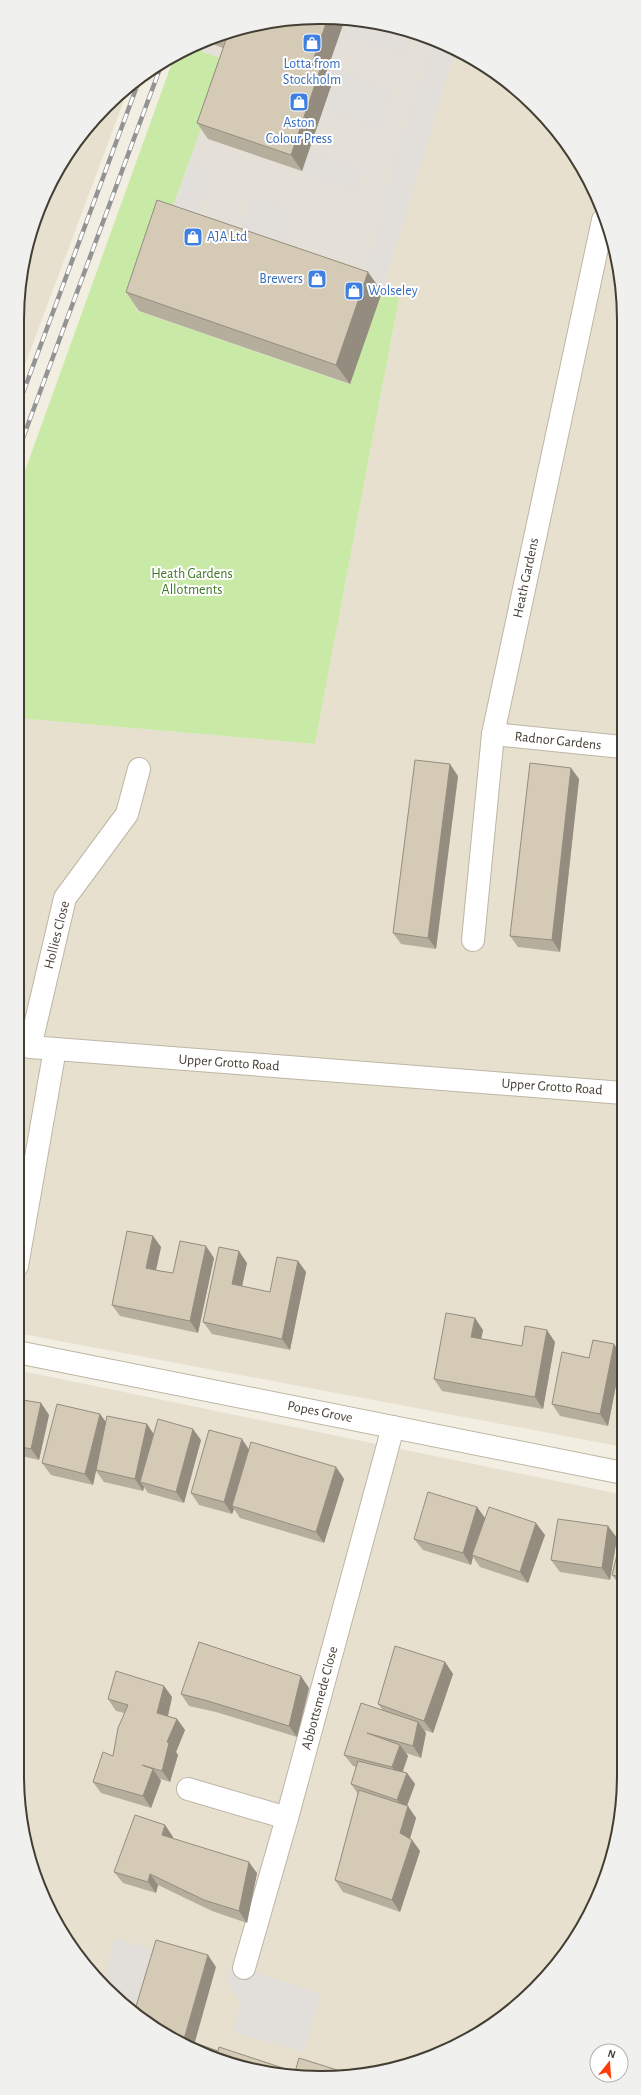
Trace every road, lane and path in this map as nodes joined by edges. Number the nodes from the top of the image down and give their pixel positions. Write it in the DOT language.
graph roads {
  1 [pos="602,227"];
  2 [pos="493,734"];
  3 [pos="617,746"];
  4 [pos="138,769"];
  5 [pos="473,940"];
  6 [pos="55,1049"];
  7 [pos="617,1093"];
  8 [pos="24,1226"];
  9 [pos="24,1353"];
  10 [pos="393,1427"];
  11 [pos="617,1472"];
  12 [pos="188,1789"];
  13 [pos="287,1818"];
  14 [pos="244,1968"];
  1 -- 2 [label="street, Heath Gardens"];
  2 -- 3 [label="street, Radnor Gardens"];
  2 -- 5 [label="street, Heath Gardens"];
  4 -- 6 [label="street, Hollies Close"];
  6 -- 7 [label="street, Upper Grotto Road"];
  6 -- 8 [label="street"];
  9 -- 10 [label="street, Popes Grove"];
  10 -- 11 [label="street, Popes Grove"];
  10 -- 13 [label="street, Abbottsmede Close"];
  12 -- 13 [label="street"];
  13 -- 14 [label="street, Abbottsmede Close"];
}
